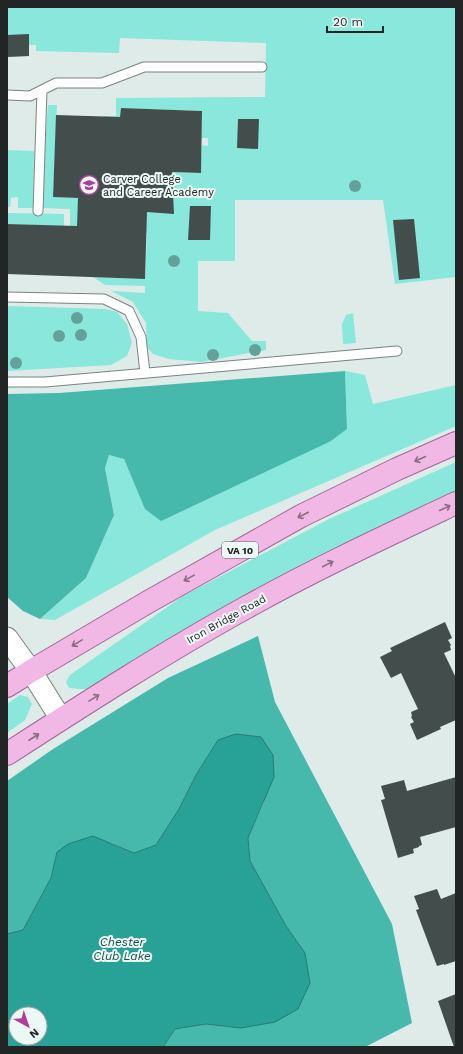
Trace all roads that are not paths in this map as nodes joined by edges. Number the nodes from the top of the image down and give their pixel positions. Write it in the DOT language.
graph roads {
  1 [pos="262,67"];
  2 [pos="42,90"];
  3 [pos="7,95"];
  4 [pos="38,211"];
  5 [pos="7,297"];
  6 [pos="396,351"];
  7 [pos="145,373"];
  8 [pos="7,382"];
  9 [pos="456,443"];
  10 [pos="456,503"];
  11 [pos="7,638"];
  12 [pos="31,671"];
  13 [pos="7,686"];
  14 [pos="62,719"];
  15 [pos="7,754"];
  1 -- 2 [label="lane"];
  2 -- 3 [label="lane"];
  2 -- 4 [label="lane"];
  5 -- 7 [label="lane"];
  6 -- 7 [label="lane"];
  7 -- 8 [label="lane"];
  9 -- 12 [label="main road, VA 10, one-way"];
  14 -- 10 [label="main road, Iron Bridge Road, one-way"];
  11 -- 12 [label="street"];
  12 -- 13 [label="main road, VA 10"];
  12 -- 14 [label="street"];
  15 -- 14 [label="main road, Iron Bridge Road, one-way"];
}
